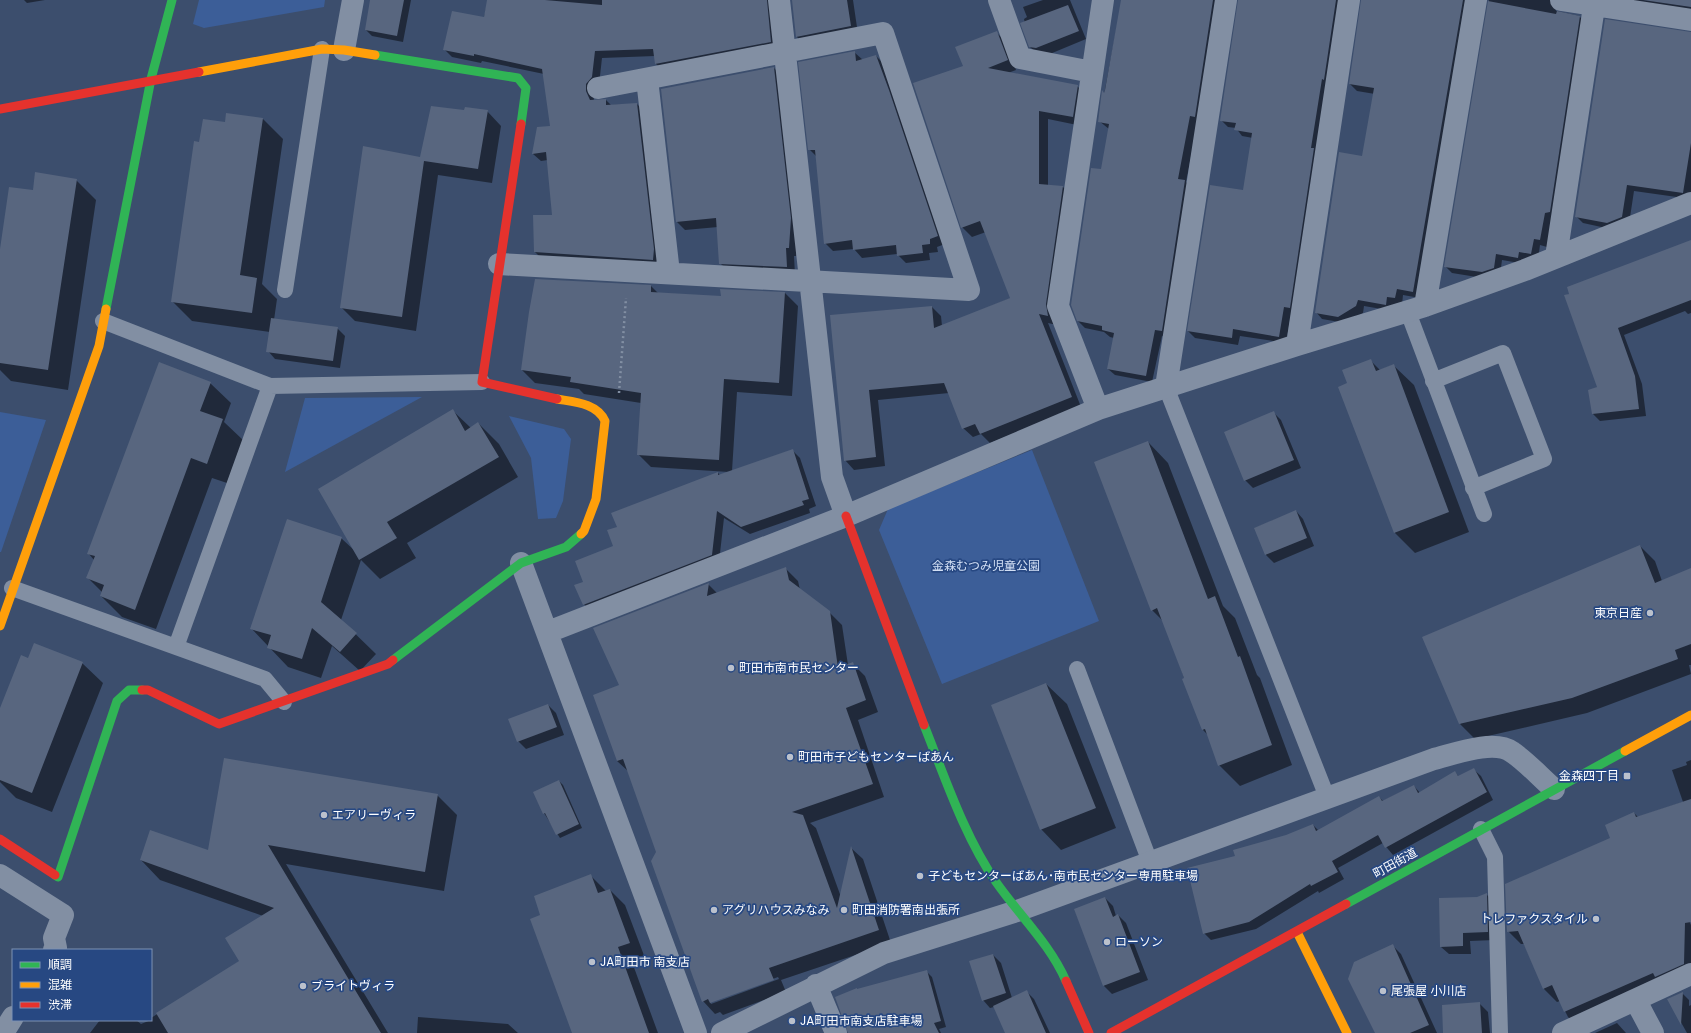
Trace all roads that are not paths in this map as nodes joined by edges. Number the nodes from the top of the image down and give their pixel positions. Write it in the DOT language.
graph roads {
  1 [pos="172,0"];
  2 [pos="353,0"];
  3 [pos="779,0"];
  4 [pos="999,0"];
  5 [pos="1103,0"];
  6 [pos="1226,0"];
  7 [pos="1349,0"];
  8 [pos="1476,0"];
  9 [pos="1561,0"];
  10 [pos="1594,2"];
  11 [pos="1691,20"];
  12 [pos="322,49"];
  13 [pos="344,50"];
  14 [pos="785,51"];
  15 [pos="1092,72"];
  16 [pos="151,79"];
  17 [pos="647,79"];
  18 [pos="598,88"];
  19 [pos="0,109"];
  20 [pos="1691,203"];
  21 [pos="1556,257"];
  22 [pos="499,264"];
  23 [pos="669,273"];
  24 [pos="811,280"];
  25 [pos="285,290"];
  26 [pos="1417,309"];
  27 [pos="103,321"];
  28 [pos="1297,345"];
  29 [pos="1433,381"];
  30 [pos="482,382"];
  31 [pos="270,386"];
  32 [pos="1166,387"];
  33 [pos="1098,409"];
  34 [pos="1473,488"];
  35 [pos="1484,514"];
  36 [pos="846,516"];
  37 [pos="521,563"];
  38 [pos="6,586"];
  39 [pos="0,626"];
  40 [pos="548,632"];
  41 [pos="176,647"];
  42 [pos="1077,669"];
  43 [pos="284,702"];
  44 [pos="1691,715"];
  45 [pos="1554,789"];
  46 [pos="1327,797"];
  47 [pos="1481,828"];
  48 [pos="0,839"];
  49 [pos="1150,862"];
  50 [pos="0,875"];
  51 [pos="1017,911"];
  52 [pos="1297,932"];
  53 [pos="55,949"];
  54 [pos="1691,974"];
  55 [pos="816,986"];
  56 [pos="1636,1001"];
  57 [pos="12,1019"];
  58 [pos="3,1033"];
  59 [pos="696,1033"];
  60 [pos="722,1033"];
  61 [pos="836,1033"];
  62 [pos="1089,1033"];
  63 [pos="1111,1033"];
  64 [pos="1347,1033"];
  65 [pos="1500,1033"];
  66 [pos="1563,1033"];
  67 [pos="1653,1033"];
  1 -- 16 [label="street"];
  2 -- 13 [label="street"];
  3 -- 14 [label="street"];
  4 -- 15 [label="street"];
  5 -- 15 [label="street"];
  6 -- 32 [label="street"];
  7 -- 28 [label="street"];
  8 -- 26 [label="street"];
  9 -- 10 [label="street"];
  10 -- 11 [label="street"];
  10 -- 21 [label="street"];
  12 -- 13 [label="street"];
  12 -- 16 [label="street"];
  12 -- 25 [label="lane"];
  13 -- 22 [label="street"];
  14 -- 17 [label="street"];
  14 -- 24 [label="street"];
  14 -- 24 [label="street"];
  15 -- 33 [label="street"];
  16 -- 19 [label="street"];
  16 -- 27 [label="street"];
  17 -- 18 [label="street"];
  17 -- 23 [label="street"];
  20 -- 21 [label="street"];
  21 -- 26 [label="street"];
  22 -- 23 [label="street"];
  22 -- 30 [label="street"];
  23 -- 24 [label="street"];
  24 -- 36 [label="street"];
  26 -- 28 [label="street"];
  26 -- 29 [label="lane"];
  27 -- 31 [label="lane"];
  27 -- 38 [label="street"];
  28 -- 32 [label="street"];
  29 -- 34 [label="lane"];
  29 -- 34 [label="lane"];
  30 -- 31 [label="lane"];
  30 -- 37 [label="street"];
  31 -- 41 [label="lane"];
  32 -- 33 [label="street"];
  32 -- 46 [label="lane"];
  33 -- 36 [label="street"];
  34 -- 35 [label="lane"];
  36 -- 40 [label="street"];
  36 -- 51 [label="street"];
  37 -- 40 [label="street"];
  37 -- 43 [label="street"];
  38 -- 39 [label="street"];
  38 -- 41 [label="lane"];
  40 -- 59 [label="street"];
  41 -- 43 [label="lane"];
  42 -- 49 [label="lane"];
  43 -- 48 [label="street"];
  44 -- 45 [label="street, 町田街道"];
  45 -- 46 [label="street"];
  45 -- 47 [label="street, 町田街道"];
  46 -- 49 [label="street"];
  47 -- 52 [label="street, 町田街道"];
  47 -- 65 [label="lane"];
  49 -- 51 [label="street"];
  50 -- 53 [label="street"];
  51 -- 55 [label="street"];
  51 -- 62 [label="street"];
  52 -- 63 [label="street, 町田街道"];
  52 -- 64 [label="street"];
  54 -- 56 [label="street"];
  55 -- 60 [label="street"];
  55 -- 61 [label="street"];
  56 -- 66 [label="street"];
  56 -- 67 [label="street"];
  57 -- 58 [label="street"];
}
